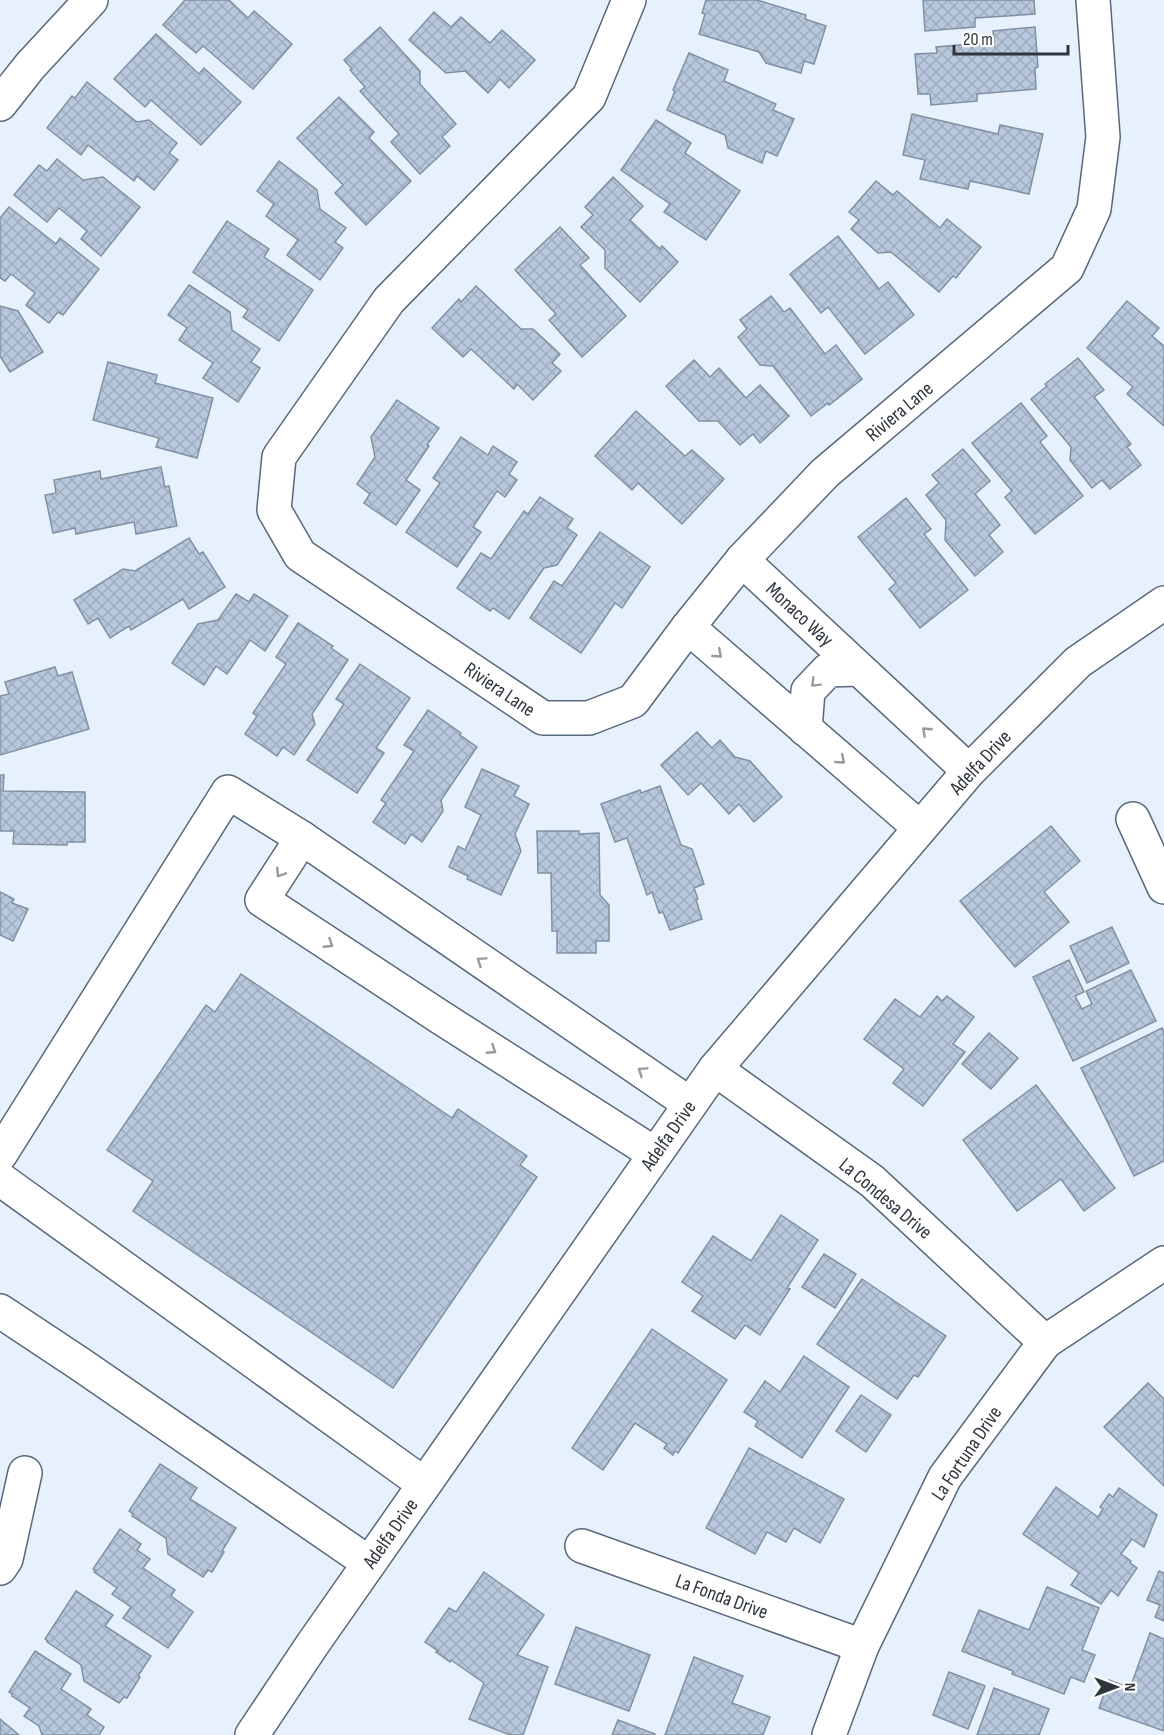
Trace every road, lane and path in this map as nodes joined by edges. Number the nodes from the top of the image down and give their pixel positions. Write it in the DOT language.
graph roads {
  1 [pos="91,0"];
  2 [pos="1093,0"];
  3 [pos="626,1"];
  4 [pos="0,104"];
  5 [pos="742,560"];
  6 [pos="1164,603"];
  7 [pos="688,627"];
  8 [pos="858,669"];
  9 [pos="805,729"];
  10 [pos="969,771"];
  11 [pos="1132,819"];
  12 [pos="920,828"];
  13 [pos="303,838"];
  14 [pos="1164,887"];
  15 [pos="715,1068"];
  16 [pos="690,1104"];
  17 [pos="655,1154"];
  18 [pos="0,1155"];
  19 [pos="0,1179"];
  20 [pos="1164,1263"];
  21 [pos="0,1311"];
  22 [pos="1045,1342"];
  23 [pos="25,1473"];
  24 [pos="424,1484"];
  25 [pos="582,1546"];
  26 [pos="369,1563"];
  27 [pos="0,1568"];
  28 [pos="862,1646"];
  29 [pos="252,1735"];
  30 [pos="830,1735"];
  1 -- 4 [label="street"];
  2 -- 5 [label="street, Riviera Lane"];
  3 -- 7 [label="street, Riviera Lane"];
  5 -- 7 [label="street, Riviera Lane"];
  5 -- 8 [label="street, Monaco Way"];
  6 -- 10 [label="street, Adelfa Drive"];
  7 -- 9 [label="street, one-way"];
  8 -- 9 [label="street, Monaco Way, one-way"];
  10 -- 8 [label="street, Monaco Way, one-way"];
  9 -- 12 [label="street, one-way"];
  10 -- 12 [label="street, Adelfa Drive"];
  11 -- 14 [label="street"];
  12 -- 15 [label="street, Adelfa Drive"];
  16 -- 13 [label="street, one-way"];
  13 -- 17 [label="street, one-way"];
  13 -- 18 [label="street"];
  15 -- 16 [label="street, Adelfa Drive"];
  15 -- 22 [label="street, La Condesa Drive"];
  16 -- 17 [label="street, Adelfa Drive"];
  17 -- 24 [label="street, Adelfa Drive"];
  19 -- 24 [label="street"];
  20 -- 22 [label="street, La Fortuna Drive"];
  21 -- 26 [label="street"];
  22 -- 28 [label="street, La Fortuna Drive"];
  23 -- 27 [label="street"];
  24 -- 26 [label="street, Adelfa Drive"];
  25 -- 28 [label="street, La Fonda Drive"];
  26 -- 29 [label="street, Adelfa Drive"];
  28 -- 30 [label="street, La Fortuna Drive"];
}
